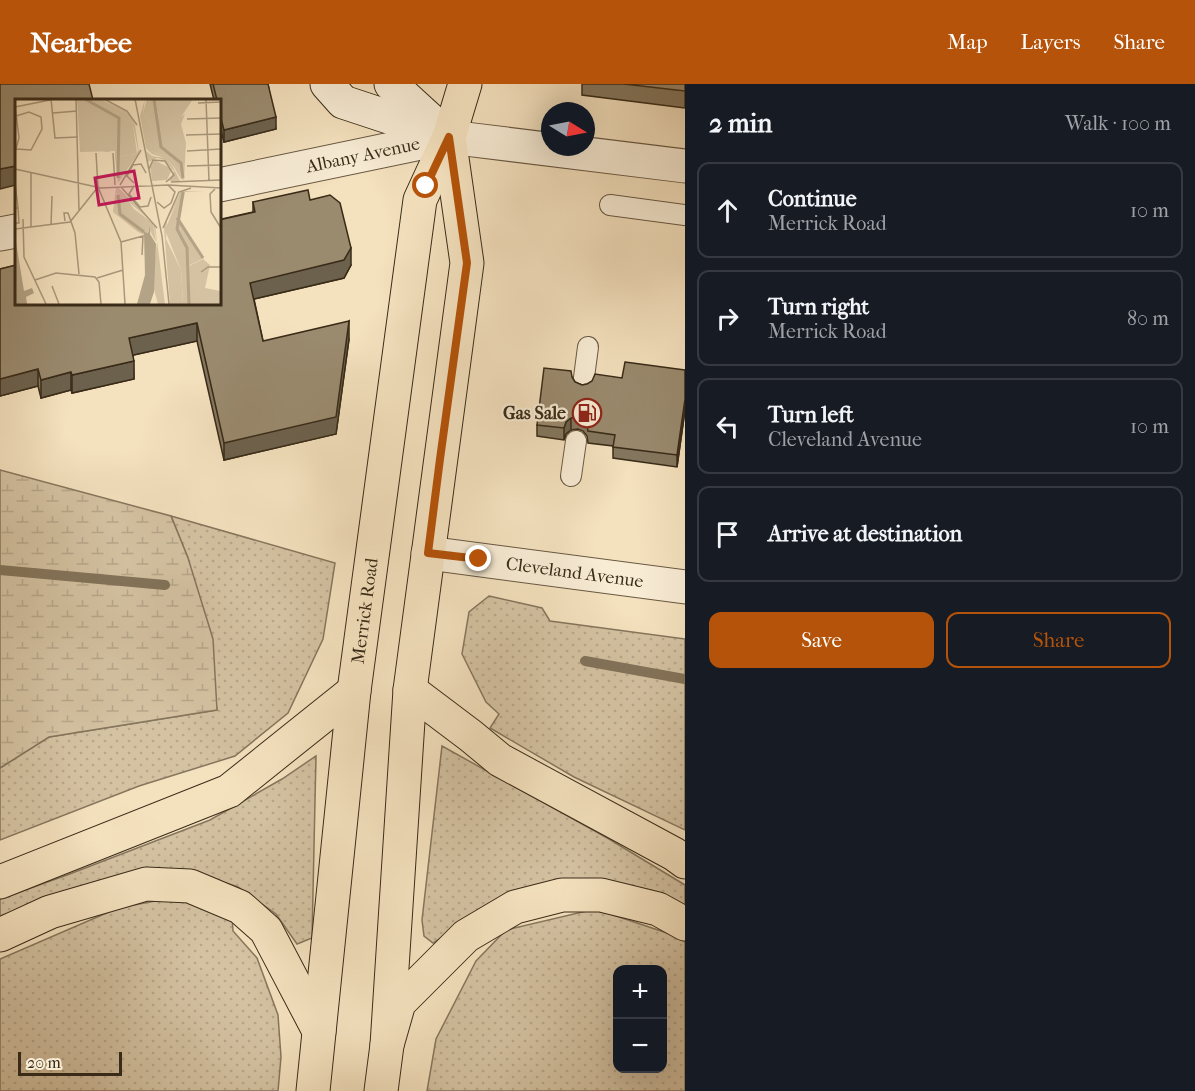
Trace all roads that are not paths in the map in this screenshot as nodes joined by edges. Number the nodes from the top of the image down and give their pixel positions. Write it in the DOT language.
graph roads {
  1 [pos="327,84"];
  2 [pos="391,84"];
  3 [pos="465,84"];
  4 [pos="449,137"];
  5 [pos="685,166"];
  6 [pos="220,185"];
  7 [pos="610,205"];
  8 [pos="685,215"];
  9 [pos="15,231"];
  10 [pos="0,234"];
  11 [pos="588,347"];
  12 [pos="583,385"];
  13 [pos="576,441"];
  14 [pos="571,476"];
  15 [pos="428,553"];
  16 [pos="685,587"];
  17 [pos="410,690"];
  18 [pos="354,691"];
  19 [pos="685,861"];
  20 [pos="0,882"];
  21 [pos="685,924"];
  22 [pos="0,935"];
  23 [pos="320,1031"];
  24 [pos="387,1045"];
  25 [pos="313,1091"];
  26 [pos="381,1091"];
  1 -- 4 [label="street"];
  2 -- 4 [label="street"];
  3 -- 4 [label="main road, Merrick Road"];
  4 -- 5 [label="street, Albany Avenue"];
  4 -- 6 [label="street, Albany Avenue"];
  4 -- 15 [label="main road, Merrick Road"];
  4 -- 18 [label="main road, Merrick Road"];
  7 -- 8 [label="lane"];
  9 -- 10 [label="street"];
  11 -- 12 [label="lane"];
  13 -- 14 [label="lane"];
  15 -- 16 [label="street, Cleveland Avenue"];
  15 -- 17 [label="main road, Merrick Road"];
  17 -- 19 [label="main road"];
  17 -- 24 [label="main road, Merrick Road"];
  18 -- 20 [label="main road"];
  18 -- 23 [label="main road, Merrick Road"];
  21 -- 24 [label="main road"];
  22 -- 23 [label="main road"];
  23 -- 25 [label="main road, Merrick Road"];
  24 -- 26 [label="main road, Merrick Road"];
}
